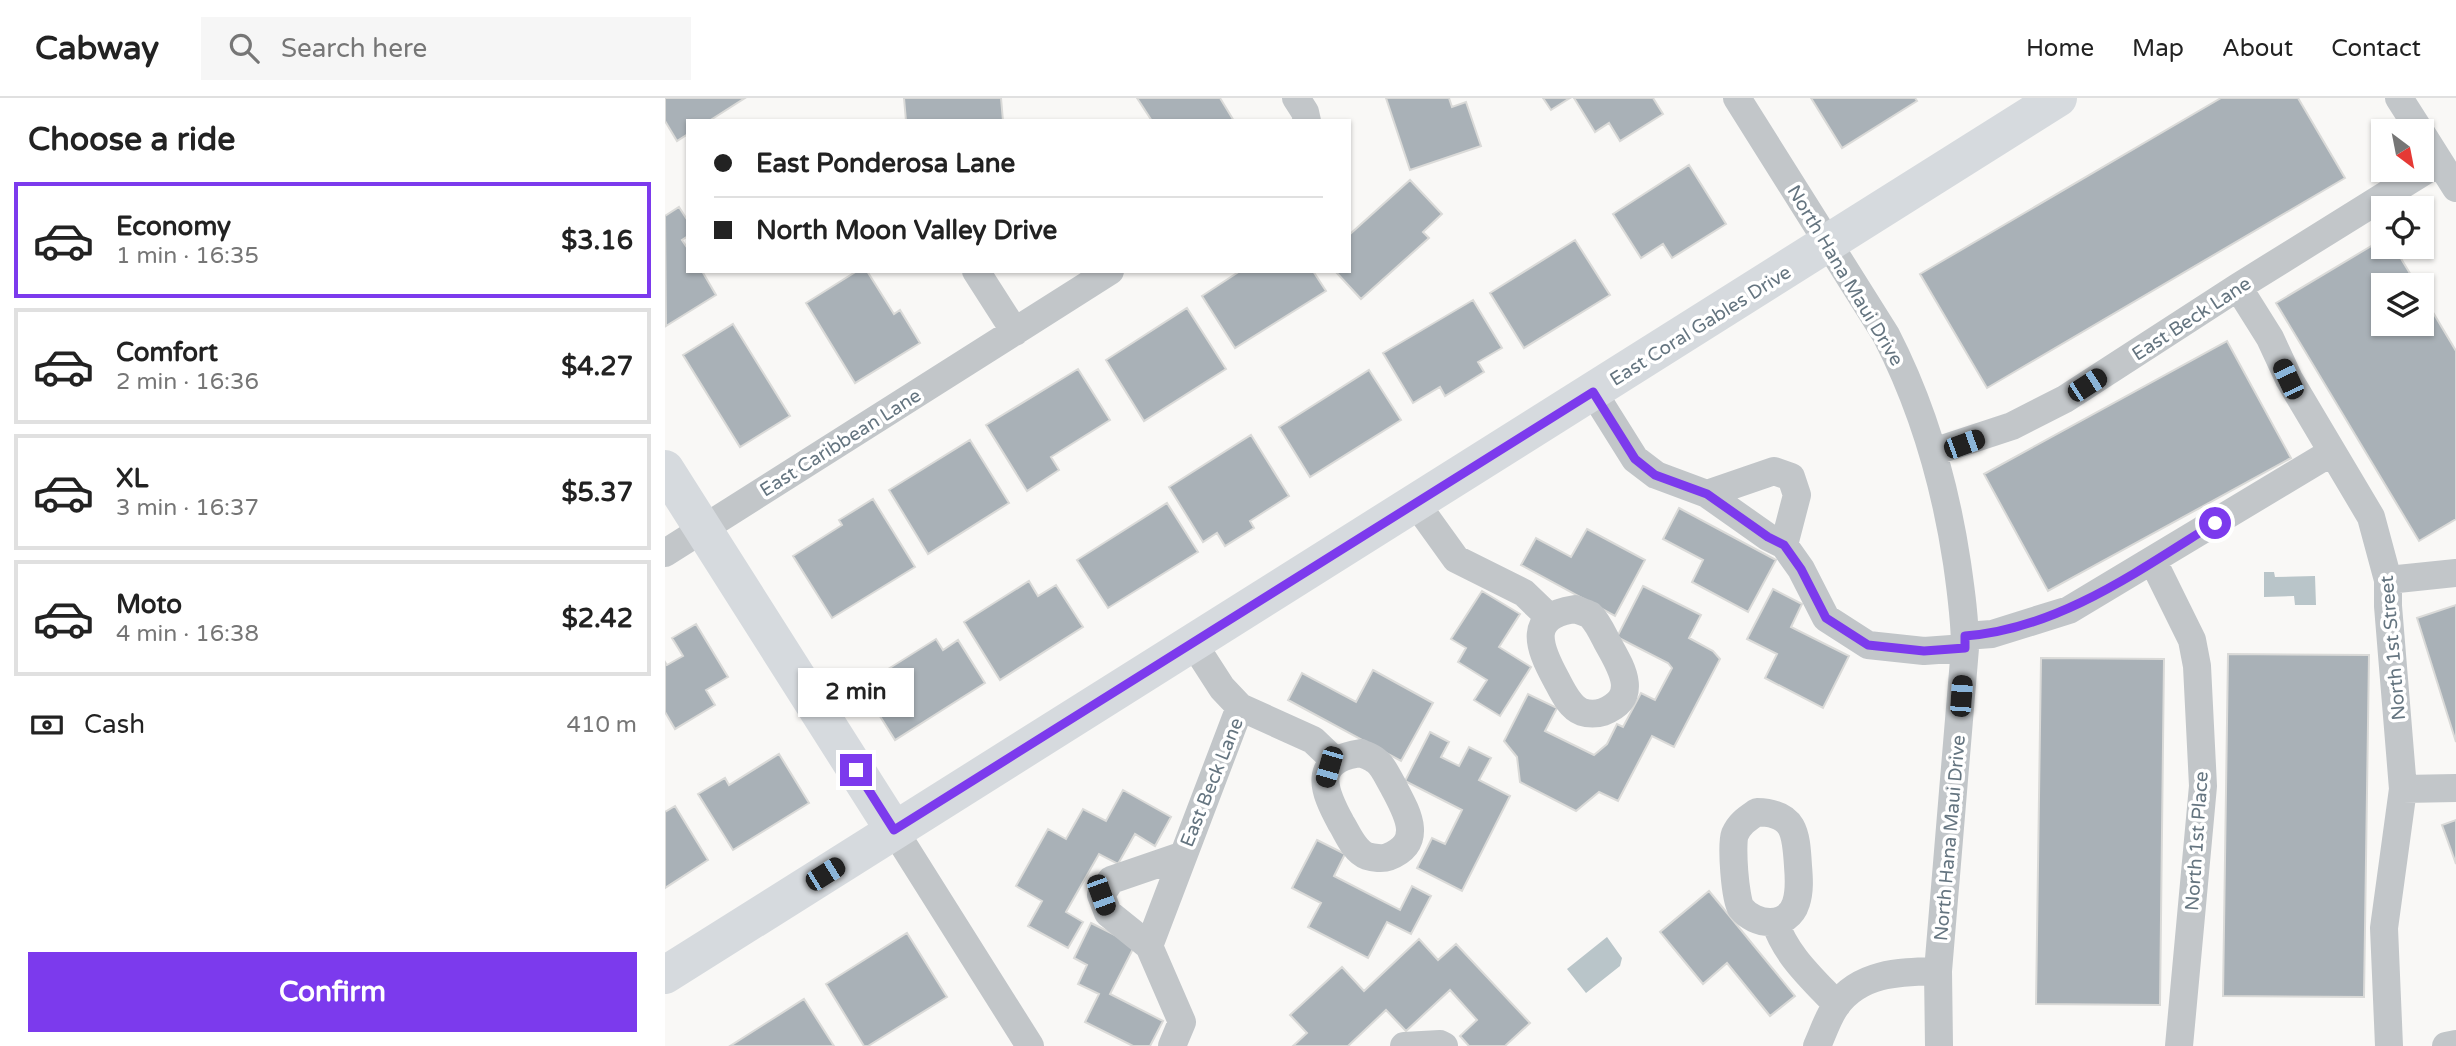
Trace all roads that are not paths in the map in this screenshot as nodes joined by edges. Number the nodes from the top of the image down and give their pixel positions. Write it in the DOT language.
graph roads {
  1 [pos="1296,98"];
  2 [pos="1737,98"];
  3 [pos="2059,98"];
  4 [pos="2399,98"];
  5 [pos="1306,119"];
  6 [pos="2412,119"];
  7 [pos="2434,154"];
  8 [pos="2439,162"];
  9 [pos="2456,188"];
  10 [pos="1829,244"];
  11 [pos="977,273"];
  12 [pos="1107,273"];
  13 [pos="2238,287"];
  14 [pos="1015,332"];
  15 [pos="1593,392"];
  16 [pos="1933,452"];
  17 [pos="2332,452"];
  18 [pos="665,469"];
  19 [pos="1707,494"];
  20 [pos="1415,502"];
  21 [pos="703,529"];
  22 [pos="1784,545"];
  23 [pos="665,553"];
  24 [pos="2153,561"];
  25 [pos="2456,573"];
  26 [pos="2388,580"];
  27 [pos="1549,617"];
  28 [pos="1965,642"];
  29 [pos="1193,643"];
  30 [pos="1240,707"];
  31 [pos="1335,761"];
  32 [pos="2456,788"];
  33 [pos="2403,789"];
  34 [pos="894,830"];
  35 [pos="1181,856"];
  36 [pos="1775,922"];
  37 [pos="1149,946"];
  38 [pos="1938,971"];
  39 [pos="665,975"];
  40 [pos="1837,1005"];
  41 [pos="2456,1044"];
  42 [pos="1030,1046"];
  43 [pos="1172,1046"];
  44 [pos="1403,1046"];
  45 [pos="1444,1046"];
  46 [pos="1817,1046"];
  47 [pos="1939,1046"];
  48 [pos="2179,1046"];
  49 [pos="2389,1046"];
  50 [pos="2446,1046"];
  1 -- 5 [label="street"];
  2 -- 10 [label="street, North Hana Maui Drive"];
  3 -- 10 [label="street, East Coral Gables Drive"];
  4 -- 6 [label="street"];
  7 -- 8 [label="street"];
  8 -- 9 [label="street"];
  8 -- 13 [label="street, East Beck Lane"];
  10 -- 15 [label="street, East Coral Gables Drive"];
  10 -- 16 [label="street, North Hana Maui Drive"];
  11 -- 14 [label="street"];
  12 -- 14 [label="street, East Caribbean Lane"];
  13 -- 16 [label="street, East Beck Lane"];
  13 -- 17 [label="street, North 1st Street"];
  14 -- 21 [label="street, East Caribbean Lane"];
  15 -- 19 [label="street"];
  15 -- 20 [label="street, East Coral Gables Drive"];
  16 -- 28 [label="street, North Hana Maui Drive"];
  17 -- 24 [label="street"];
  17 -- 26 [label="street, North 1st Street"];
  18 -- 21 [label="street"];
  19 -- 22 [label="street"];
  19 -- 22 [label="street"];
  20 -- 27 [label="street"];
  20 -- 29 [label="street, East Coral Gables Drive"];
  21 -- 23 [label="street, East Caribbean Lane"];
  21 -- 34 [label="street"];
  22 -- 28 [label="street"];
  24 -- 28 [label="street"];
  24 -- 48 [label="street, North 1st Place"];
  25 -- 26 [label="street"];
  26 -- 33 [label="street, North 1st Street"];
  28 -- 38 [label="street, North Hana Maui Drive"];
  29 -- 30 [label="street"];
  29 -- 34 [label="street, East Coral Gables Drive"];
  30 -- 31 [label="street"];
  30 -- 35 [label="street, East Beck Lane"];
  32 -- 33 [label="street"];
  33 -- 49 [label="street, North 1st Street"];
  34 -- 39 [label="street, East Coral Gables Drive"];
  34 -- 42 [label="street"];
  35 -- 37 [label="street, East Beck Lane"];
  35 -- 37 [label="street, East Beck Lane"];
  36 -- 40 [label="street"];
  37 -- 43 [label="street, East Beck Lane"];
  38 -- 40 [label="street"];
  38 -- 47 [label="street, North Hana Maui Drive"];
  40 -- 46 [label="street"];
  41 -- 50 [label="street"];
  44 -- 45 [label="street"];
}
